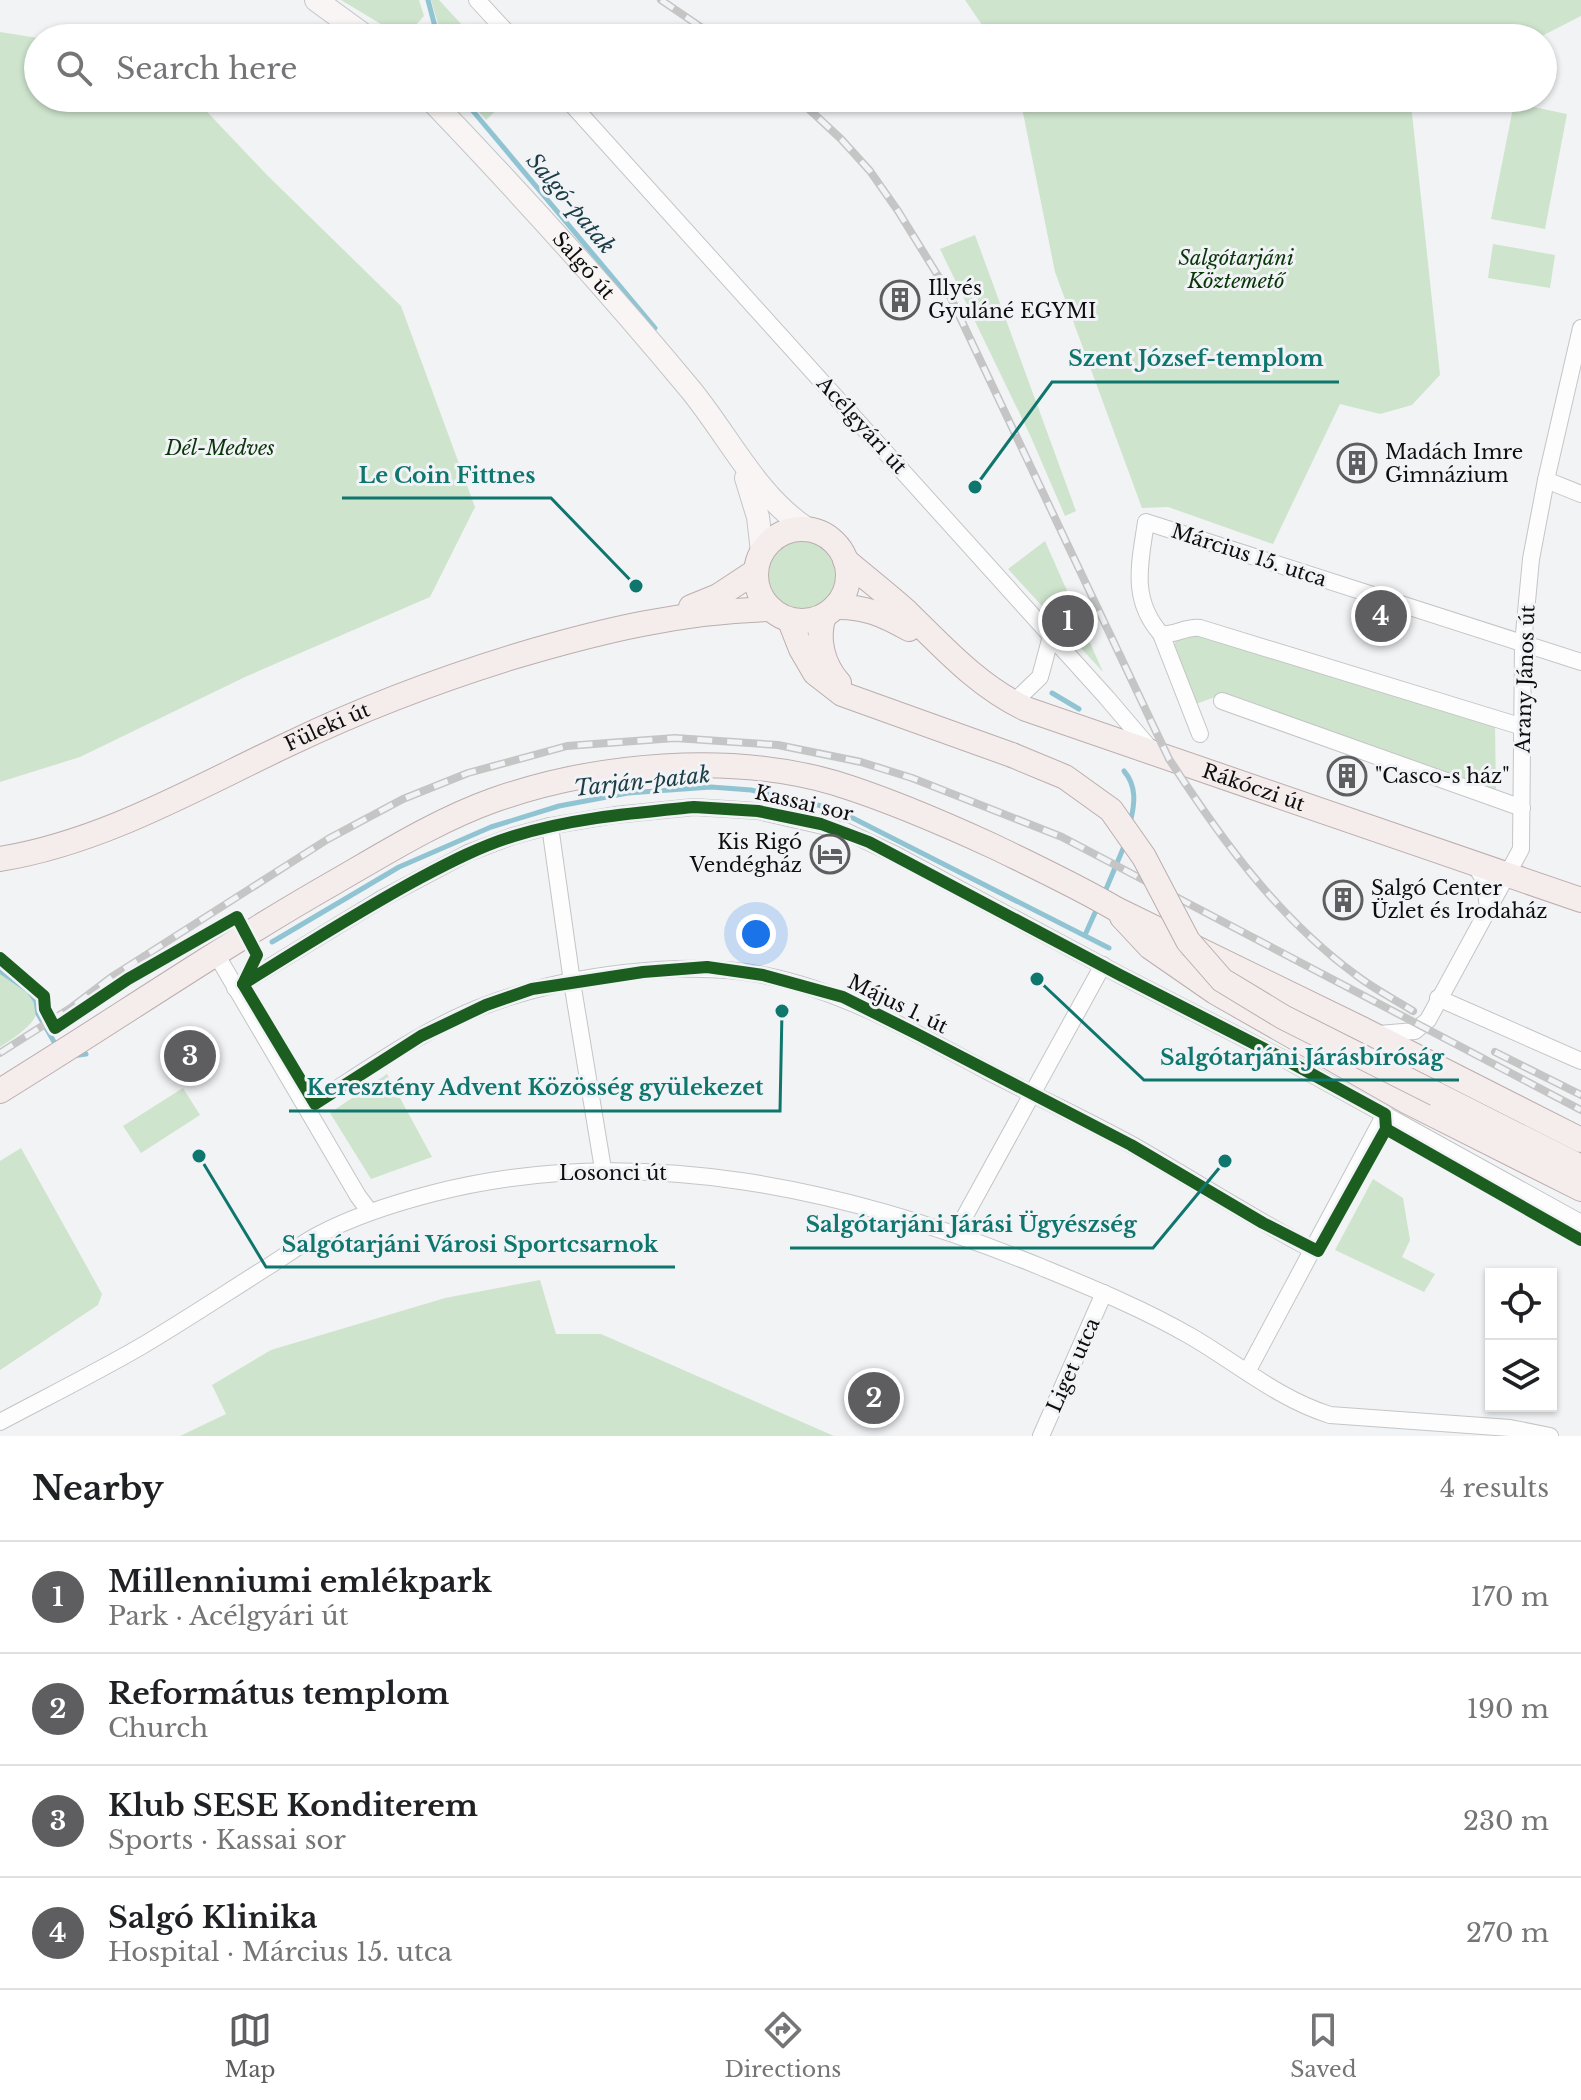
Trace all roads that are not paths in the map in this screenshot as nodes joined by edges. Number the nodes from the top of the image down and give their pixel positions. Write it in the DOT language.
graph roads {
  1 [pos="316,0"];
  2 [pos="477,0"];
  3 [pos="349,24"];
  4 [pos="499,24"];
  5 [pos="442,112"];
  6 [pos="579,112"];
  7 [pos="1581,328"];
  8 [pos="730,441"];
  9 [pos="1546,480"];
  10 [pos="1581,494"];
  11 [pos="806,528"];
  12 [pos="845,560"];
  13 [pos="759,561"];
  14 [pos="830,612"];
  15 [pos="780,615"];
  16 [pos="663,618"];
  17 [pos="1161,634"];
  18 [pos="1051,636"];
  19 [pos="1523,644"];
  20 [pos="942,649"];
  21 [pos="1581,662"];
  22 [pos="1222,701"];
  23 [pos="1013,703"];
  24 [pos="874,707"];
  25 [pos="1523,727"];
  26 [pos="1200,734"];
  27 [pos="1154,754"];
  28 [pos="1522,808"];
  29 [pos="550,826"];
  30 [pos="0,859"];
  31 [pos="1474,864"];
  32 [pos="1508,876"];
  33 [pos="1581,900"];
  34 [pos="1116,909"];
  35 [pos="1488,910"];
  36 [pos="216,954"];
  37 [pos="1103,965"];
  38 [pos="572,982"];
  39 [pos="235,988"];
  40 [pos="1438,998"];
  41 [pos="1362,1029"];
  42 [pos="1581,1061"];
  43 [pos="1380,1086"];
  44 [pos="0,1091"];
  45 [pos="1031,1094"];
  46 [pos="1408,1102"];
  47 [pos="311,1106"];
  48 [pos="1385,1114"];
  49 [pos="1577,1138"];
  50 [pos="1581,1167"];
  51 [pos="603,1169"];
  52 [pos="1581,1189"];
  53 [pos="370,1212"];
  54 [pos="1581,1223"];
  55 [pos="955,1234"];
  56 [pos="1311,1249"];
  57 [pos="1104,1293"];
  58 [pos="1247,1372"];
  59 [pos="0,1422"];
  60 [pos="1041,1436"];
  61 [pos="1550,1436"];
  1 -- 3 [label="main road"];
  2 -- 4 [label="street"];
  5 -- 8 [label="main road, Salgó út"];
  6 -- 18 [label="street, Acélgyári út"];
  7 -- 9 [label="street, Arany János út"];
  8 -- 11 [label="main road"];
  8 -- 13 [label="main road"];
  9 -- 10 [label="street"];
  9 -- 19 [label="street, Arany János út"];
  11 -- 12 [label="main road"];
  11 -- 13 [label="main road"];
  12 -- 14 [label="main road"];
  12 -- 20 [label="main road"];
  13 -- 15 [label="main road"];
  13 -- 16 [label="main road"];
  14 -- 15 [label="main road"];
  14 -- 20 [label="main road"];
  14 -- 24 [label="main road"];
  15 -- 16 [label="main road"];
  15 -- 24 [label="main road"];
  16 -- 30 [label="main road, Füleki út"];
  17 -- 19 [label="street, Március 15. utca"];
  17 -- 25 [label="street"];
  17 -- 26 [label="street"];
  18 -- 23 [label="street"];
  18 -- 27 [label="street, Acélgyári út"];
  19 -- 21 [label="street, Március 15. utca"];
  19 -- 25 [label="street, Arany János út"];
  20 -- 23 [label="main road, Rákóczi út"];
  22 -- 28 [label="street"];
  23 -- 27 [label="main road, Rákóczi út"];
  24 -- 50 [label="main road, bridge"];
  25 -- 28 [label="street, Arany János út"];
  27 -- 31 [label="main road, Rákóczi út"];
  28 -- 32 [label="street, Arany János út"];
  29 -- 37 [label="street, Kassai sor"];
  29 -- 38 [label="street"];
  29 -- 39 [label="street, Kassai sor"];
  31 -- 32 [label="main road, Rákóczi út"];
  31 -- 35 [label="street"];
  32 -- 33 [label="main road, Rákóczi út"];
  32 -- 35 [label="street, Arany János út"];
  34 -- 36 [label="main road"];
  34 -- 41 [label="main road"];
  34 -- 43 [label="main road"];
  35 -- 40 [label="street, Arany János út"];
  36 -- 39 [label="street"];
  36 -- 44 [label="main road"];
  37 -- 45 [label="street"];
  37 -- 48 [label="street, Kassai sor"];
  38 -- 45 [label="street, Május 1. út"];
  38 -- 47 [label="street, Május 1. út"];
  38 -- 51 [label="street"];
  39 -- 47 [label="street"];
  40 -- 41 [label="street, Arany János út"];
  40 -- 42 [label="street"];
  41 -- 49 [label="main road"];
  43 -- 46 [label="main road"];
  43 -- 48 [label="street"];
  45 -- 55 [label="street"];
  45 -- 56 [label="street, Május 1. út"];
  46 -- 48 [label="street"];
  46 -- 52 [label="main road"];
  47 -- 53 [label="street"];
  48 -- 54 [label="street, Kassai sor"];
  48 -- 56 [label="street"];
  51 -- 53 [label="street, Losonci út"];
  51 -- 55 [label="street, Losonci út"];
  53 -- 59 [label="street, Losonci út"];
  55 -- 57 [label="street, Losonci út"];
  56 -- 58 [label="street"];
  57 -- 58 [label="street, Losonci út"];
  57 -- 60 [label="street, Liget utca"];
  58 -- 61 [label="street, Losonci út"];
}
